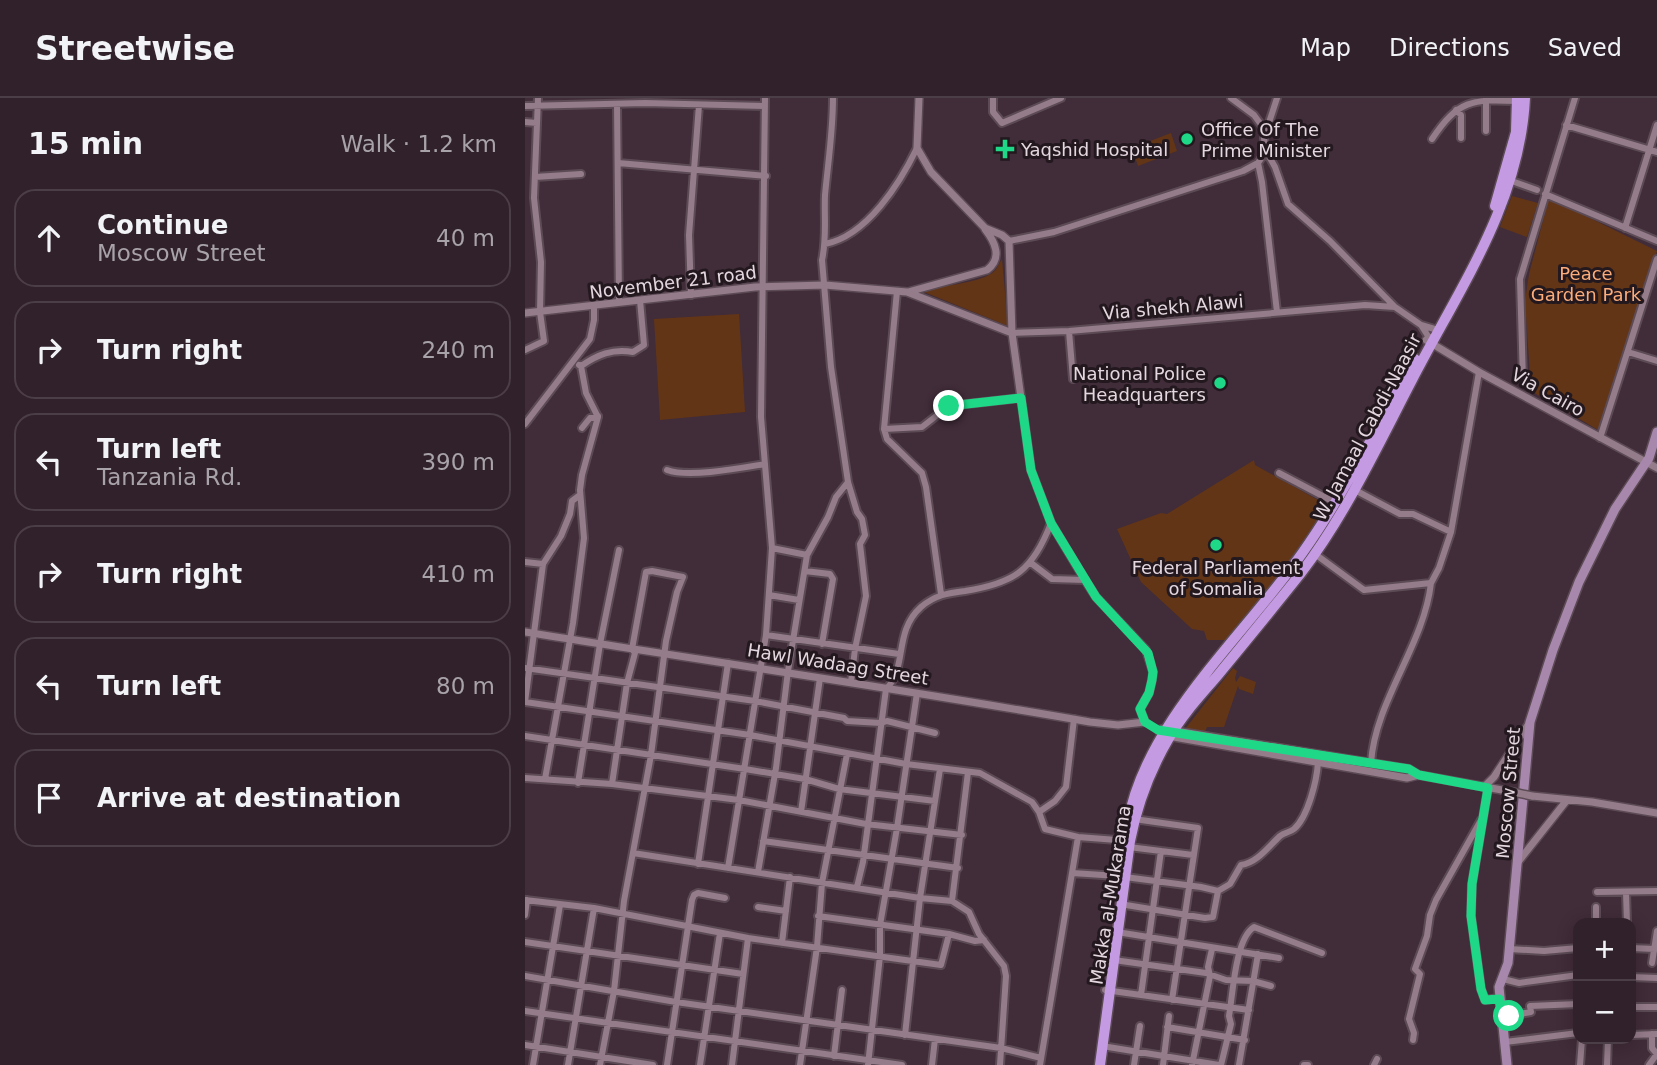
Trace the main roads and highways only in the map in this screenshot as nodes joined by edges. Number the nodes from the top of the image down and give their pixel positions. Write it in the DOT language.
graph roads {
  1 [pos="1521,99"];
  2 [pos="1431,336"];
  3 [pos="1657,432"];
  4 [pos="1650,458"];
  5 [pos="1329,521"];
  6 [pos="1226,658"];
  7 [pos="1166,733"];
  8 [pos="1128,843"];
  9 [pos="1122,877"];
  10 [pos="1107,991"];
  11 [pos="1097,1065"];
  12 [pos="1507,1065"];
  1 -- 2 [label="highway, W. Jamaal Cabdi-Naasir"];
  2 -- 5 [label="highway, W. Jamaal Cabdi-Naasir"];
  2 -- 5 [label="highway, W. Jamaal Cabdi-Naasir"];
  3 -- 4 [label="main road, Moscow Street"];
  4 -- 12 [label="main road, Moscow Street"];
  5 -- 6 [label="highway, W. Jamaal Cabdi-Naasir"];
  5 -- 6 [label="highway, W. Jamaal Cabdi-Naasir"];
  6 -- 7 [label="highway, W. Jamaal Cabdi-Naasir"];
  7 -- 8 [label="highway, Makka al-Mukarama"];
  7 -- 8 [label="highway, Makka al-Mukarama"];
  8 -- 9 [label="highway, Makka al-Mukarama"];
  9 -- 10 [label="highway, Makka al-Mukarama"];
  9 -- 10 [label="highway, Makka al-Mukarama"];
  10 -- 11 [label="highway, Makka al-Mukarama"];
  10 -- 11 [label="highway, Makka al-Mukarama"];
}
